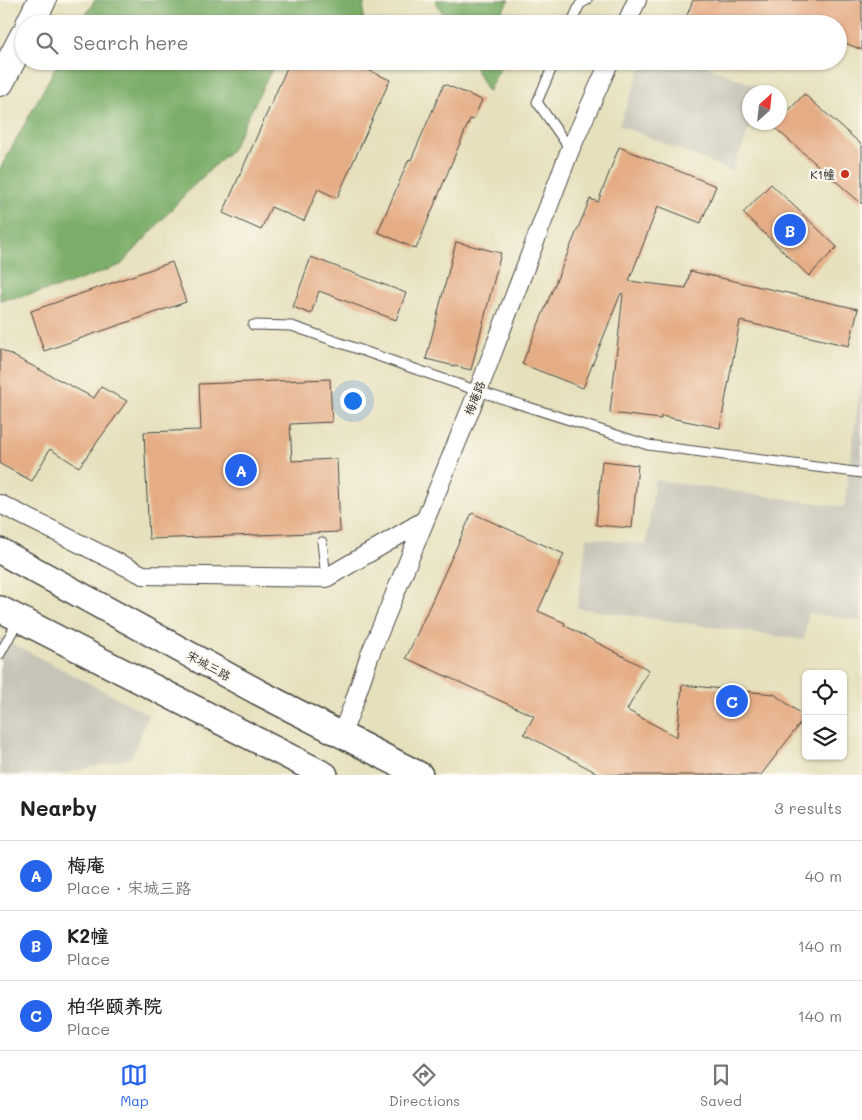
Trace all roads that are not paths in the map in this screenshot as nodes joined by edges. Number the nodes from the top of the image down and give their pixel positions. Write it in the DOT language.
graph roads {
  1 [pos="42,0"];
  2 [pos="587,0"];
  3 [pos="637,0"];
  4 [pos="34,15"];
  5 [pos="575,15"];
  6 [pos="630,15"];
  7 [pos="15,53"];
  8 [pos="551,70"];
  9 [pos="606,70"];
  10 [pos="0,82"];
  11 [pos="570,150"];
  12 [pos="253,325"];
  13 [pos="478,391"];
  14 [pos="862,473"];
  15 [pos="0,504"];
  16 [pos="425,520"];
  17 [pos="322,542"];
  18 [pos="0,551"];
  19 [pos="326,578"];
  20 [pos="10,614"];
  21 [pos="0,654"];
  22 [pos="341,736"];
  23 [pos="325,775"];
  24 [pos="420,775"];
  1 -- 4 [label="main road"];
  2 -- 5 [label="lane"];
  3 -- 6 [label="street"];
  7 -- 10 [label="main road"];
  8 -- 11 [label="lane"];
  9 -- 11 [label="street, 梅庵路"];
  11 -- 13 [label="street, 梅庵路"];
  12 -- 13 [label="lane"];
  13 -- 14 [label="lane"];
  13 -- 16 [label="street, 梅庵路"];
  15 -- 19 [label="street"];
  16 -- 19 [label="street"];
  16 -- 22 [label="street, 梅庵路"];
  17 -- 19 [label="lane"];
  18 -- 22 [label="main road, 宋城三路"];
  20 -- 21 [label="lane"];
  20 -- 23 [label="main road"];
  22 -- 24 [label="main road, 宋城三路"];
}
